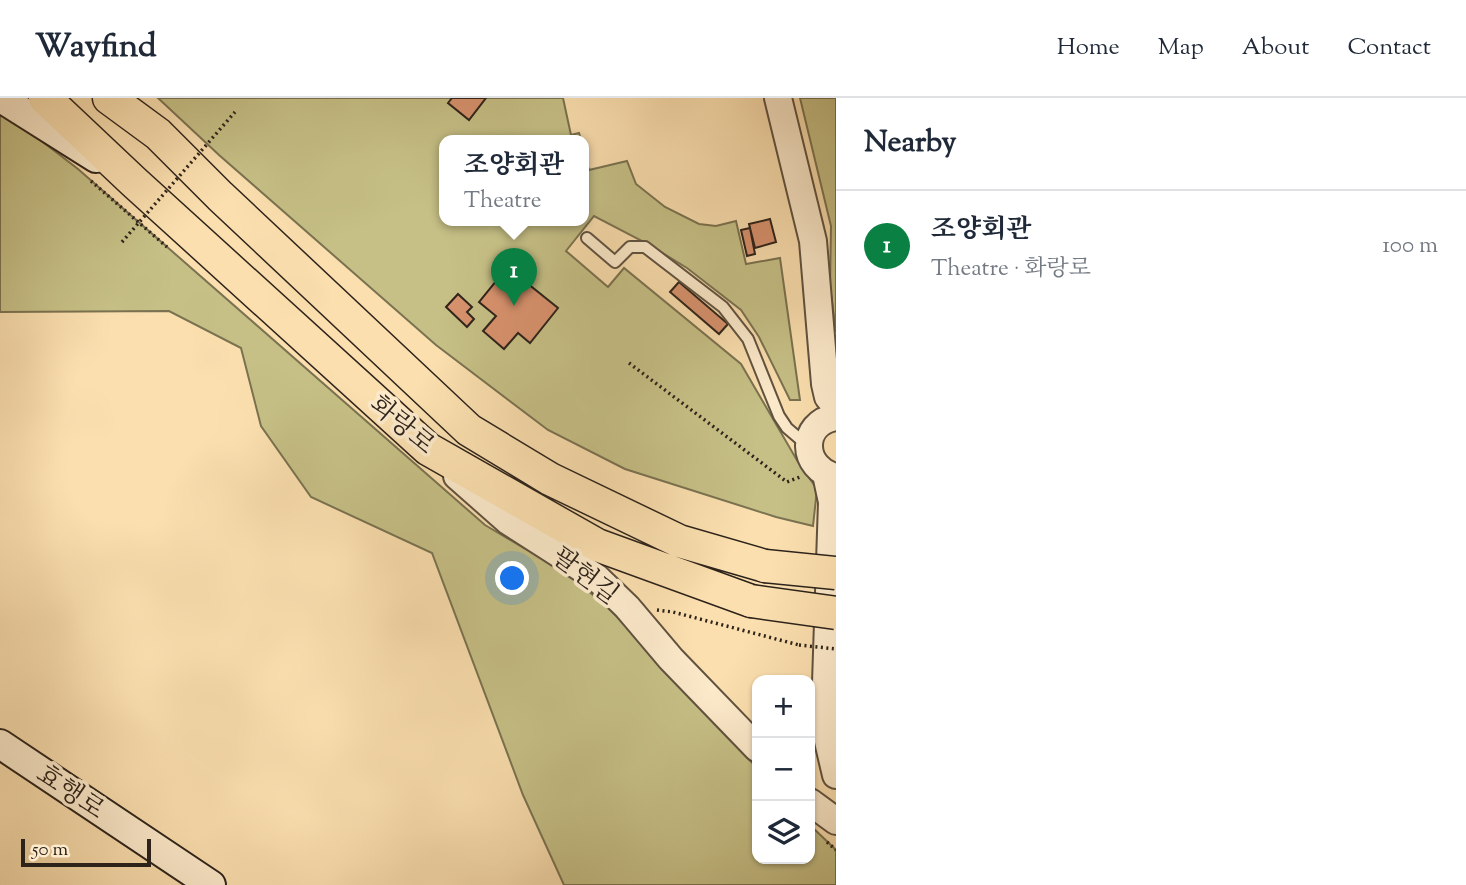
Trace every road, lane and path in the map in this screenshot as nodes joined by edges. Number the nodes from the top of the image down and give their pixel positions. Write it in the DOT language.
graph roads {
  1 [pos="1,98"];
  2 [pos="109,98"];
  3 [pos="126,98"];
  4 [pos="778,98"];
  5 [pos="47,100"];
  6 [pos="235,112"];
  7 [pos="158,134"];
  8 [pos="134,182"];
  9 [pos="587,238"];
  10 [pos="122,242"];
  11 [pos="629,363"];
  12 [pos="830,395"];
  13 [pos="428,449"];
  14 [pos="826,476"];
  15 [pos="833,577"];
  16 [pos="627,607"];
  17 [pos="836,612"];
  18 [pos="836,649"];
  19 [pos="752,743"];
  20 [pos="0,744"];
  21 [pos="836,775"];
  22 [pos="815,806"];
  23 [pos="836,821"];
  24 [pos="211,885"];
  1 -- 8 [label="main road"];
  2 -- 7 [label="main road, 화랑로"];
  3 -- 7 [label="main road"];
  4 -- 12 [label="street"];
  5 -- 8 [label="main road, 화랑로"];
  6 -- 10 [label="path, bridge"];
  7 -- 15 [label="main road, 화랑로, bridge"];
  8 -- 13 [label="main road, 화랑로"];
  9 -- 14 [label="lane"];
  11 -- 14 [label="path"];
  12 -- 14 [label="street"];
  13 -- 16 [label="street, 팔현길"];
  13 -- 17 [label="main road, 화랑로, bridge"];
  14 -- 15 [label="street"];
  15 -- 21 [label="street"];
  16 -- 18 [label="path, bridge"];
  16 -- 19 [label="street, 팔현길"];
  20 -- 24 [label="main road, 효행로"];
  22 -- 23 [label="street"];
}
